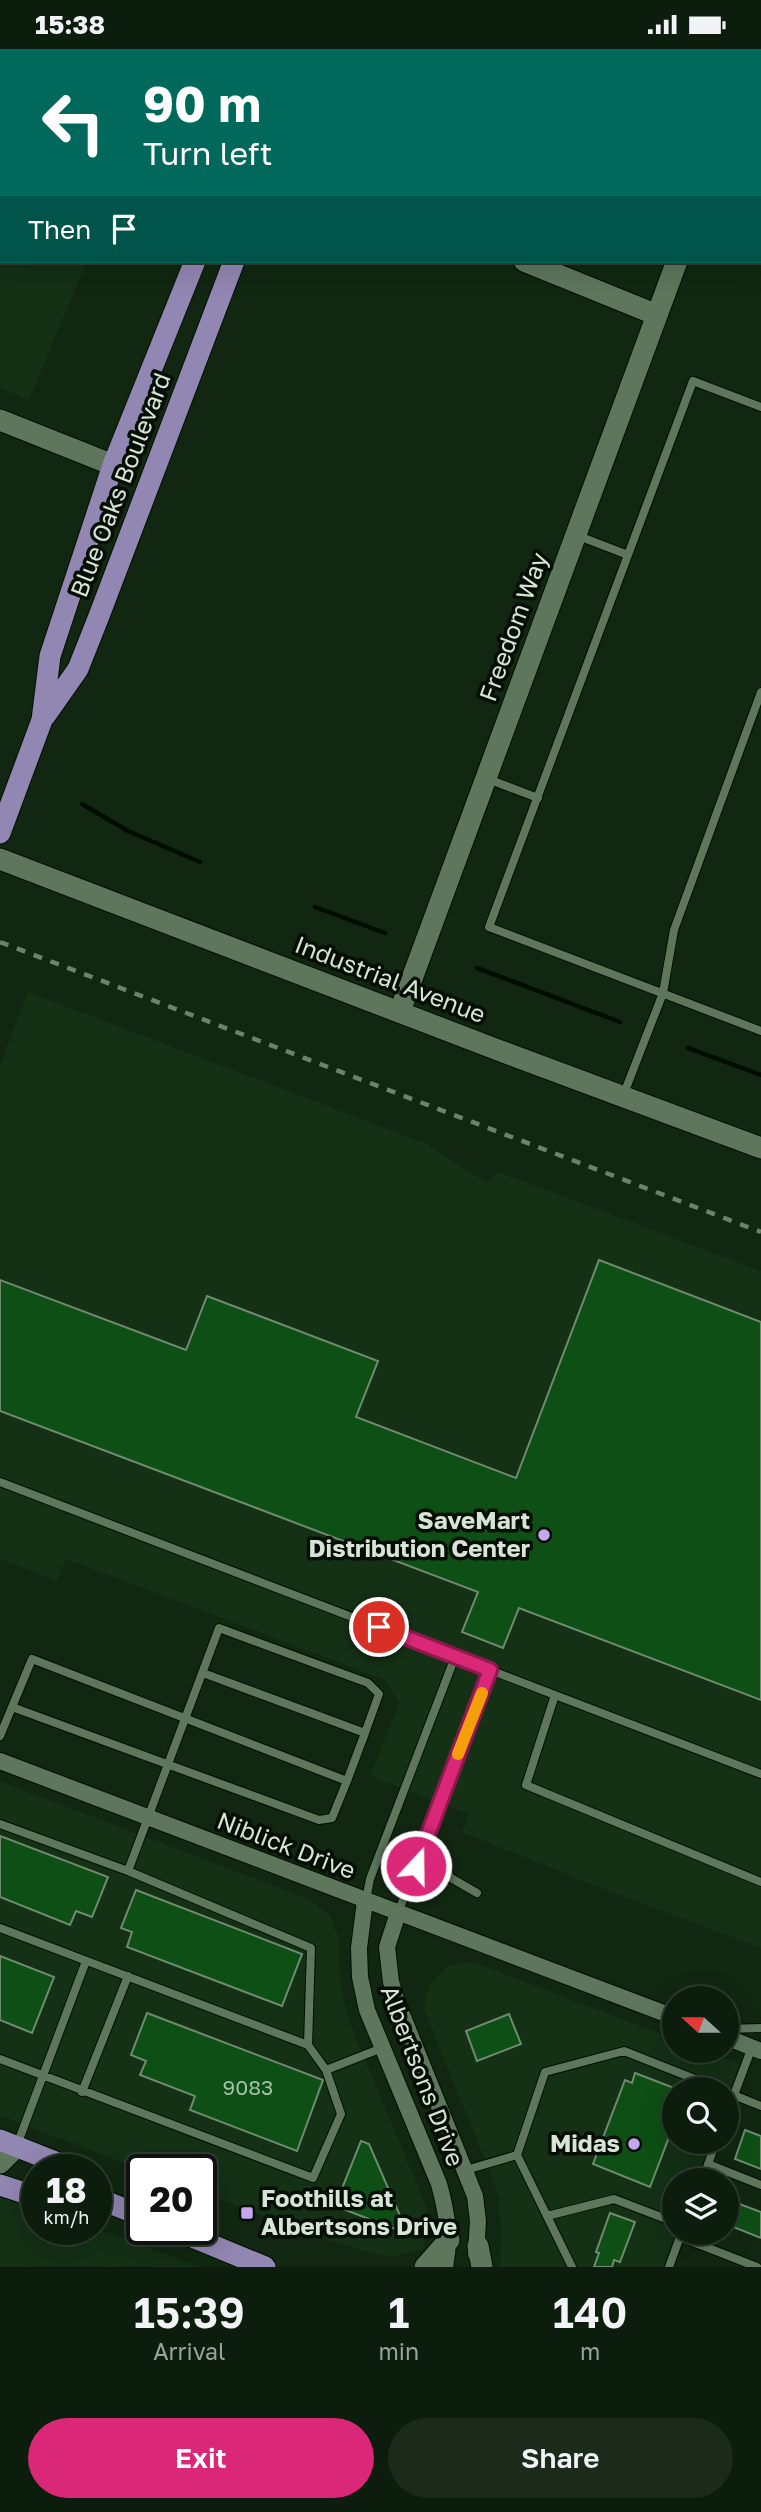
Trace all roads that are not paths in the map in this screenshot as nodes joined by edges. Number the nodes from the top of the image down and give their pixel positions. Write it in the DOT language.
graph roads {
  1 [pos="194,263"];
  2 [pos="233,263"];
  3 [pos="529,263"];
  4 [pos="676,263"];
  5 [pos="657,315"];
  6 [pos="761,407"];
  7 [pos="0,420"];
  8 [pos="113,465"];
  9 [pos="576,535"];
  10 [pos="628,555"];
  11 [pos="761,692"];
  12 [pos="42,720"];
  13 [pos="486,778"];
  14 [pos="538,798"];
  15 [pos="0,832"];
  16 [pos="0,859"];
  17 [pos="663,993"];
  18 [pos="400,1011"];
  19 [pos="761,1031"];
  20 [pos="623,1096"];
  21 [pos="761,1148"];
  22 [pos="0,1482"];
  23 [pos="455,1657"];
  24 [pos="490,1670"];
  25 [pos="202,1673"];
  26 [pos="555,1695"];
  27 [pos="12,1707"];
  28 [pos="185,1719"];
  29 [pos="365,1733"];
  30 [pos="0,1736"];
  31 [pos="0,1761"];
  32 [pos="169,1763"];
  33 [pos="761,1774"];
  34 [pos="347,1781"];
  35 [pos="147,1817"];
  36 [pos="0,1824"];
  37 [pos="425,1843"];
  38 [pos="128,1871"];
  39 [pos="761,1882"];
  40 [pos="477,1893"];
  41 [pos="365,1901"];
  42 [pos="398,1913"];
  43 [pos="0,1928"];
  44 [pos="86,1961"];
  45 [pos="128,1976"];
  46 [pos="662,2012"];
  47 [pos="761,2028"];
  48 [pos="739,2029"];
  49 [pos="739,2042"];
  50 [pos="308,2045"];
  51 [pos="382,2048"];
  52 [pos="757,2049"];
  53 [pos="0,2059"];
  54 [pos="326,2070"];
  55 [pos="43,2075"];
  56 [pos="690,2077"];
  57 [pos="739,2079"];
  58 [pos="82,2092"];
  59 [pos="739,2097"];
  60 [pos="761,2106"];
  61 [pos="9,2143"];
  62 [pos="36,2154"];
  63 [pos="712,2154"];
  64 [pos="517,2155"];
  65 [pos="0,2163"];
  66 [pos="708,2164"];
  67 [pos="707,2168"];
  68 [pos="466,2170"];
  69 [pos="0,2185"];
  70 [pos="761,2185"];
  71 [pos="21,2192"];
  72 [pos="547,2216"];
  73 [pos="662,2217"];
  74 [pos="449,2240"];
  75 [pos="212,2245"];
  76 [pos="677,2245"];
  77 [pos="704,2245"];
  78 [pos="480,2256"];
  79 [pos="265,2267"];
  80 [pos="425,2267"];
  81 [pos="445,2267"];
  82 [pos="473,2267"];
  83 [pos="572,2267"];
  84 [pos="669,2267"];
  85 [pos="755,2267"];
  1 -- 8 [label="main road, Blue Oaks Boulevard"];
  2 -- 12 [label="main road, Blue Oaks Boulevard"];
  3 -- 5 [label="street"];
  4 -- 5 [label="street, Freedom Way"];
  5 -- 9 [label="street, Freedom Way"];
  6 -- 10 [label="lane"];
  7 -- 8 [label="street"];
  8 -- 12 [label="main road, Blue Oaks Boulevard"];
  9 -- 10 [label="lane"];
  9 -- 13 [label="street, Freedom Way"];
  10 -- 14 [label="lane"];
  11 -- 17 [label="lane"];
  12 -- 15 [label="main road, Blue Oaks Boulevard"];
  13 -- 14 [label="lane"];
  13 -- 18 [label="street, Freedom Way"];
  14 -- 17 [label="lane"];
  16 -- 18 [label="street, Industrial Avenue"];
  17 -- 19 [label="lane"];
  17 -- 20 [label="lane"];
  18 -- 20 [label="street, Industrial Avenue"];
  20 -- 21 [label="street, Industrial Avenue"];
  22 -- 23 [label="lane"];
  23 -- 24 [label="lane"];
  23 -- 41 [label="lane"];
  24 -- 26 [label="lane"];
  24 -- 37 [label="lane"];
  25 -- 28 [label="lane"];
  25 -- 29 [label="lane"];
  25 -- 29 [label="lane"];
  26 -- 33 [label="lane"];
  26 -- 39 [label="lane"];
  27 -- 28 [label="lane"];
  27 -- 30 [label="lane"];
  27 -- 32 [label="lane"];
  28 -- 32 [label="lane"];
  28 -- 34 [label="lane"];
  29 -- 34 [label="lane"];
  31 -- 35 [label="street, Niblick Drive"];
  32 -- 34 [label="lane"];
  32 -- 35 [label="lane"];
  35 -- 38 [label="lane"];
  35 -- 41 [label="street, Niblick Drive"];
  36 -- 38 [label="lane"];
  37 -- 40 [label="lane"];
  37 -- 42 [label="lane"];
  38 -- 50 [label="lane"];
  41 -- 42 [label="street, Niblick Drive"];
  41 -- 51 [label="street, Albertsons Drive"];
  42 -- 46 [label="street, Niblick Drive"];
  42 -- 68 [label="street, Albertsons Drive"];
  43 -- 44 [label="lane"];
  44 -- 45 [label="lane"];
  44 -- 55 [label="lane"];
  45 -- 50 [label="lane"];
  45 -- 58 [label="lane"];
  47 -- 48 [label="lane"];
  49 -- 52 [label="street"];
  50 -- 54 [label="lane"];
  51 -- 54 [label="lane"];
  51 -- 74 [label="street, Albertsons Drive"];
  52 -- 57 [label="lane"];
  53 -- 55 [label="lane"];
  54 -- 58 [label="lane"];
  55 -- 58 [label="lane"];
  55 -- 61 [label="lane"];
  56 -- 64 [label="lane"];
  59 -- 60 [label="lane"];
  61 -- 62 [label="main road"];
  61 -- 65 [label="street"];
  63 -- 66 [label="lane"];
  64 -- 68 [label="lane"];
  64 -- 72 [label="lane"];
  66 -- 67 [label="lane"];
  66 -- 70 [label="lane"];
  68 -- 78 [label="street, Albertsons Drive"];
  69 -- 71 [label="main road"];
  72 -- 73 [label="lane"];
  72 -- 83 [label="lane"];
  74 -- 80 [label="street"];
  74 -- 81 [label="street, Albertsons Drive"];
  75 -- 79 [label="main road"];
  76 -- 84 [label="lane"];
  77 -- 85 [label="lane"];
  78 -- 82 [label="street, Albertsons Drive"];
}
